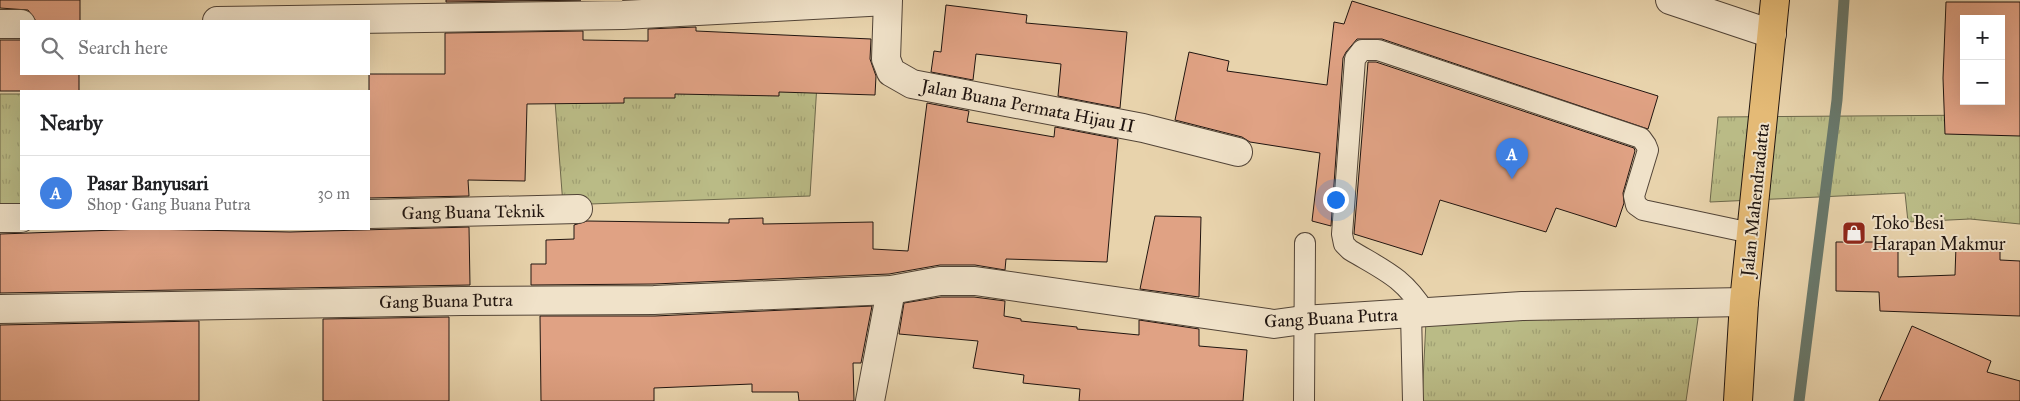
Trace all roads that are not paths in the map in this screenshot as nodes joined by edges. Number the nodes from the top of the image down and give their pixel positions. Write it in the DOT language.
graph roads {
  1 [pos="888,0"];
  2 [pos="1670,0"];
  3 [pos="1775,0"];
  4 [pos="285,20"];
  5 [pos="0,24"];
  6 [pos="20,24"];
  7 [pos="1772,34"];
  8 [pos="1238,152"];
  9 [pos="578,209"];
  10 [pos="370,214"];
  11 [pos="0,218"];
  12 [pos="20,218"];
  13 [pos="1752,233"];
  14 [pos="1305,243"];
  15 [pos="891,290"];
  16 [pos="1744,302"];
  17 [pos="0,309"];
  18 [pos="1418,313"];
  19 [pos="1303,320"];
  20 [pos="870,401"];
  21 [pos="1304,401"];
  22 [pos="1413,401"];
  23 [pos="1738,401"];
  1 -- 4 [label="street"];
  1 -- 8 [label="street, Jalan Buana Permata Hijau II"];
  2 -- 7 [label="street"];
  3 -- 7 [label="highway, Jalan Mahendradatta"];
  5 -- 6 [label="street"];
  7 -- 13 [label="highway, Jalan Mahendradatta"];
  9 -- 10 [label="street, Gang Buana Teknik"];
  11 -- 12 [label="street"];
  13 -- 16 [label="highway, Jalan Mahendradatta"];
  13 -- 18 [label="lane"];
  14 -- 19 [label="lane"];
  15 -- 17 [label="street, Gang Buana Putra"];
  15 -- 19 [label="street, Gang Buana Putra"];
  15 -- 20 [label="street"];
  16 -- 18 [label="street, Gang Buana Putra"];
  16 -- 23 [label="highway, Jalan Mahendradatta"];
  18 -- 19 [label="street, Gang Buana Putra"];
  18 -- 22 [label="lane"];
  19 -- 21 [label="lane"];
}
